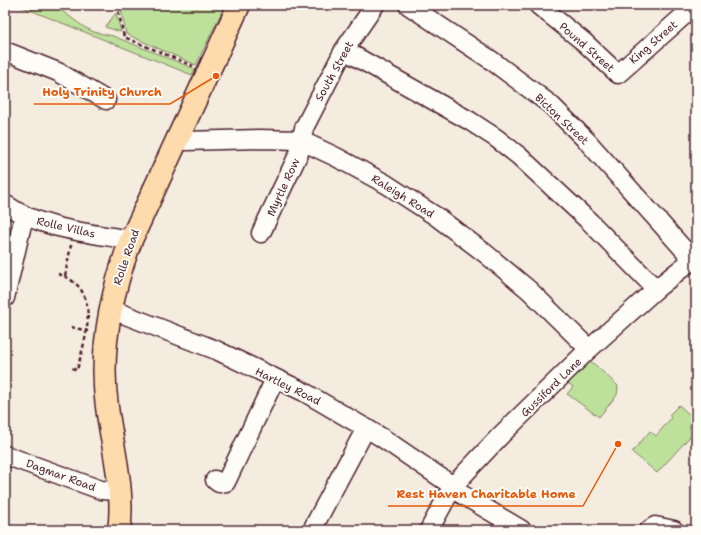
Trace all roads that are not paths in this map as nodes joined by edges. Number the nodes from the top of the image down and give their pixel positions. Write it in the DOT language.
graph roads {
  1 [pos="240,5"];
  2 [pos="375,5"];
  3 [pos="408,5"];
  4 [pos="538,5"];
  5 [pos="690,13"];
  6 [pos="344,50"];
  7 [pos="5,51"];
  8 [pos="618,74"];
  9 [pos="106,100"];
  10 [pos="176,140"];
  11 [pos="300,140"];
  12 [pos="5,204"];
  13 [pos="24,216"];
  14 [pos="262,233"];
  15 [pos="131,240"];
  16 [pos="694,262"];
  17 [pos="656,289"];
  18 [pos="5,298"];
  19 [pos="110,309"];
  20 [pos="590,349"];
  21 [pos="275,379"];
  22 [pos="366,428"];
  23 [pos="5,455"];
  24 [pos="215,480"];
  25 [pos="452,487"];
  26 [pos="118,491"];
  27 [pos="314,526"];
  28 [pos="120,529"];
  29 [pos="429,530"];
  30 [pos="522,530"];
  31 [pos="648,530"];
  32 [pos="674,530"];
  1 -- 10 [label="main road, Rolle Road"];
  2 -- 6 [label="street, South Street"];
  3 -- 16 [label="street, Bicton Street"];
  4 -- 8 [label="street, Pound Street"];
  5 -- 8 [label="street, King Street"];
  6 -- 11 [label="street, South Street"];
  6 -- 17 [label="street"];
  7 -- 9 [label="street"];
  10 -- 11 [label="street, Raleigh Road"];
  10 -- 15 [label="main road, Rolle Road"];
  11 -- 14 [label="street, Myrtle Row"];
  11 -- 20 [label="street, Raleigh Road"];
  12 -- 13 [label="street, Rolle Villas"];
  13 -- 15 [label="street, Rolle Villas"];
  13 -- 18 [label="street"];
  15 -- 19 [label="main road, Rolle Road"];
  16 -- 17 [label="street, Gussiford Lane"];
  17 -- 20 [label="street, Gussiford Lane"];
  19 -- 21 [label="street, Hartley Road"];
  19 -- 26 [label="main road, Rolle Road"];
  20 -- 25 [label="street, Gussiford Lane"];
  21 -- 22 [label="street, Hartley Road"];
  21 -- 24 [label="street"];
  22 -- 25 [label="street, Hartley Road"];
  22 -- 27 [label="street"];
  23 -- 26 [label="street, Dagmar Road"];
  25 -- 29 [label="street, Gussiford Lane"];
  25 -- 30 [label="street, Hartley Road"];
  26 -- 28 [label="main road, Rolle Road"];
  31 -- 32 [label="street"];
}
